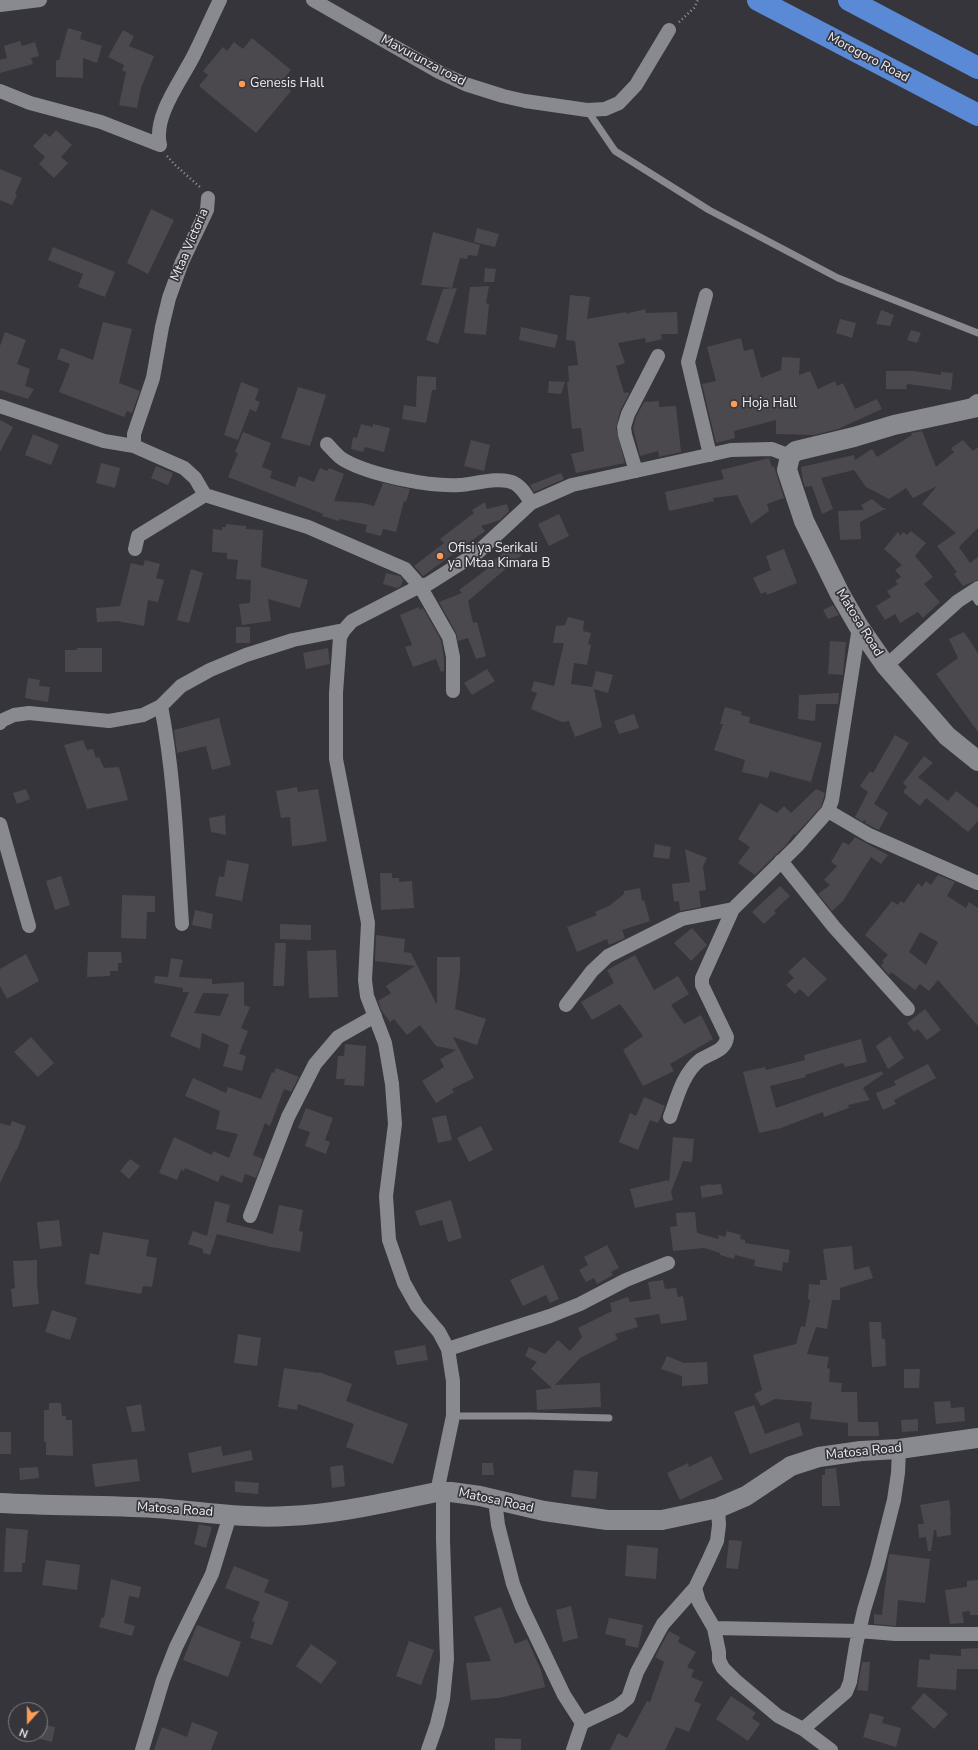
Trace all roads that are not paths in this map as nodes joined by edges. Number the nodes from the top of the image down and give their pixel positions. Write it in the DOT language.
graph roads {
  1 [pos="40,0"];
  2 [pos="220,0"];
  3 [pos="313,0"];
  4 [pos="758,0"];
  5 [pos="849,0"];
  6 [pos="0,5"];
  7 [pos="669,30"];
  8 [pos="978,68"];
  9 [pos="0,91"];
  10 [pos="587,110"];
  11 [pos="978,115"];
  12 [pos="208,198"];
  13 [pos="706,295"];
  14 [pos="978,333"];
  15 [pos="658,356"];
  16 [pos="978,404"];
  17 [pos="0,406"];
  18 [pos="326,444"];
  19 [pos="134,446"];
  20 [pos="710,455"];
  21 [pos="790,456"];
  22 [pos="636,471"];
  23 [pos="205,495"];
  24 [pos="531,504"];
  25 [pos="135,549"];
  26 [pos="420,586"];
  27 [pos="976,594"];
  28 [pos="859,627"];
  29 [pos="344,630"];
  30 [pos="886,666"];
  31 [pos="453,691"];
  32 [pos="162,706"];
  33 [pos="0,721"];
  34 [pos="978,761"];
  35 [pos="828,811"];
  36 [pos="0,824"];
  37 [pos="781,861"];
  38 [pos="978,883"];
  39 [pos="733,909"];
  40 [pos="182,924"];
  41 [pos="29,926"];
  42 [pos="566,1005"];
  43 [pos="908,1009"];
  44 [pos="375,1016"];
  45 [pos="670,1117"];
  46 [pos="250,1216"];
  47 [pos="668,1263"];
  48 [pos="448,1349"];
  49 [pos="453,1416"];
  50 [pos="609,1418"];
  51 [pos="978,1438"];
  52 [pos="899,1449"];
  53 [pos="440,1492"];
  54 [pos="495,1500"];
  55 [pos="0,1503"];
  56 [pos="718,1508"];
  57 [pos="230,1515"];
  58 [pos="694,1588"];
  59 [pos="714,1628"];
  60 [pos="859,1631"];
  61 [pos="978,1634"];
  62 [pos="582,1723"];
  63 [pos="803,1729"];
  64 [pos="142,1750"];
  65 [pos="428,1750"];
  66 [pos="573,1750"];
  67 [pos="831,1750"];
  1 -- 6 [label="street"];
  2 -- 9 [label="street"];
  3 -- 10 [label="street, Mavurunza road"];
  4 -- 11 [label="highway, Morogoro Road"];
  5 -- 8 [label="highway"];
  7 -- 10 [label="street, Mavurunza road"];
  10 -- 14 [label="lane"];
  12 -- 19 [label="street, Mtaa Victoria"];
  13 -- 20 [label="street"];
  15 -- 22 [label="street"];
  16 -- 21 [label="street"];
  17 -- 19 [label="street"];
  18 -- 24 [label="street"];
  19 -- 23 [label="street"];
  20 -- 21 [label="street"];
  20 -- 22 [label="street"];
  21 -- 28 [label="street, Matosa Road"];
  22 -- 24 [label="street"];
  23 -- 25 [label="street"];
  23 -- 26 [label="street"];
  24 -- 26 [label="street"];
  26 -- 29 [label="street"];
  26 -- 31 [label="street"];
  27 -- 30 [label="street"];
  28 -- 30 [label="street, Matosa Road"];
  28 -- 35 [label="street"];
  29 -- 32 [label="street"];
  29 -- 44 [label="street"];
  30 -- 34 [label="street, Matosa Road"];
  32 -- 33 [label="street"];
  32 -- 40 [label="street"];
  35 -- 37 [label="street"];
  35 -- 38 [label="street"];
  36 -- 41 [label="street"];
  37 -- 39 [label="street"];
  37 -- 43 [label="street"];
  39 -- 42 [label="street"];
  39 -- 45 [label="street"];
  44 -- 46 [label="street"];
  44 -- 48 [label="street"];
  47 -- 48 [label="street"];
  48 -- 49 [label="street"];
  49 -- 50 [label="lane"];
  49 -- 53 [label="street"];
  51 -- 52 [label="street, Matosa Road"];
  52 -- 56 [label="street, Matosa Road"];
  52 -- 60 [label="street"];
  53 -- 54 [label="street, Matosa Road"];
  53 -- 57 [label="street, Matosa Road"];
  53 -- 65 [label="street"];
  54 -- 56 [label="street, Matosa Road"];
  54 -- 62 [label="street"];
  55 -- 57 [label="street, Matosa Road"];
  56 -- 58 [label="street"];
  57 -- 64 [label="street"];
  58 -- 59 [label="street"];
  58 -- 62 [label="street"];
  59 -- 60 [label="street"];
  59 -- 63 [label="street"];
  60 -- 61 [label="street"];
  60 -- 63 [label="street"];
  62 -- 66 [label="street"];
  63 -- 67 [label="street"];
}
